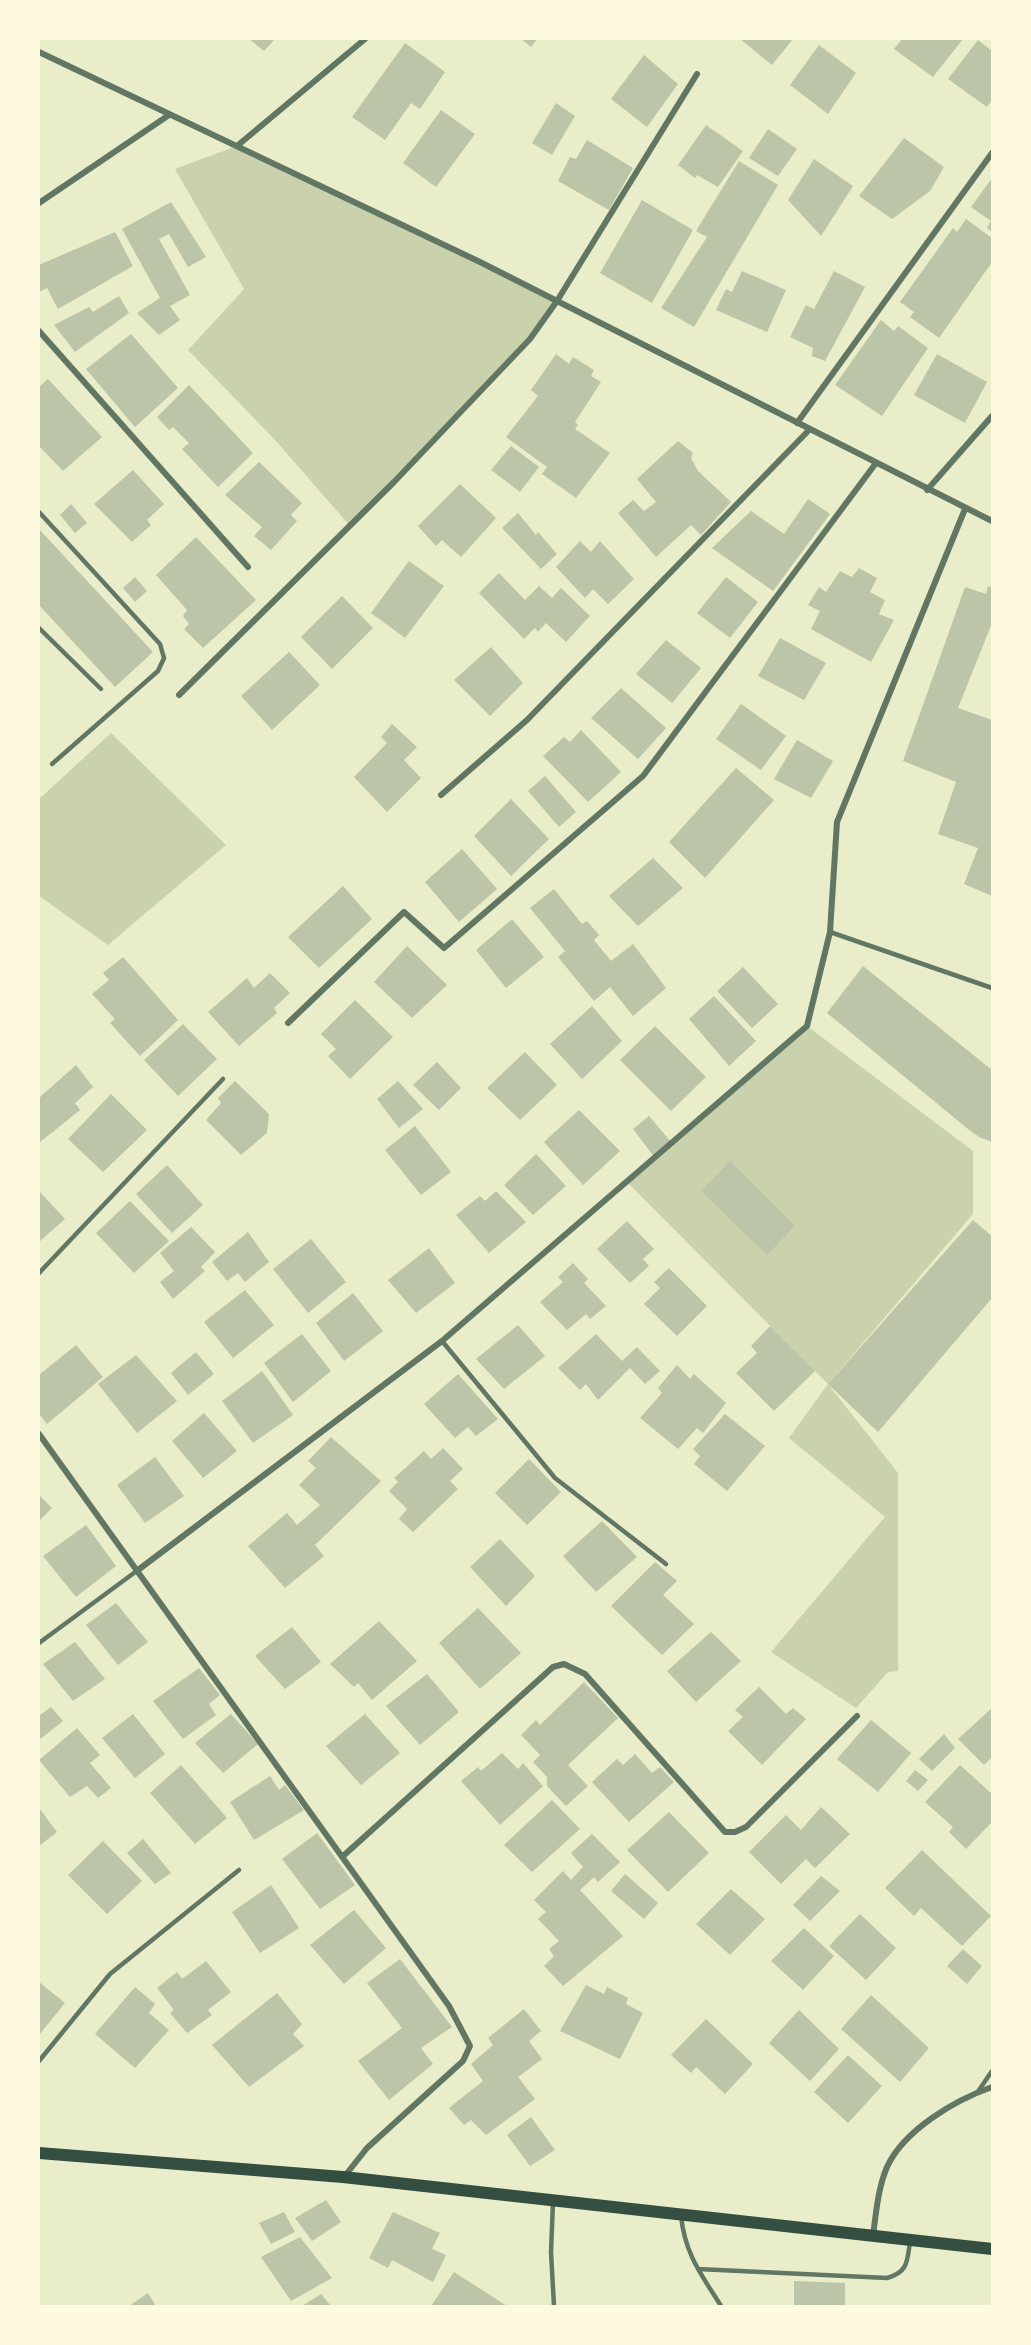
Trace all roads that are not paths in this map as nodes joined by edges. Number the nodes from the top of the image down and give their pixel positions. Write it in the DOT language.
graph roads {
  1 [pos="365,39"];
  2 [pos="39,52"];
  3 [pos="698,74"];
  4 [pos="169,116"];
  5 [pos="237,146"];
  6 [pos="992,153"];
  7 [pos="39,204"];
  8 [pos="557,301"];
  9 [pos="39,331"];
  10 [pos="992,416"];
  11 [pos="797,423"];
  12 [pos="810,429"];
  13 [pos="876,463"];
  14 [pos="927,490"];
  15 [pos="965,509"];
  16 [pos="39,512"];
  17 [pos="992,521"];
  18 [pos="248,567"];
  19 [pos="39,628"];
  20 [pos="101,689"];
  21 [pos="179,695"];
  22 [pos="52,765"];
  23 [pos="441,795"];
  24 [pos="830,932"];
  25 [pos="992,988"];
  26 [pos="288,1023"];
  27 [pos="223,1078"];
  28 [pos="39,1273"];
  29 [pos="442,1341"];
  30 [pos="39,1434"];
  31 [pos="666,1564"];
  32 [pos="138,1570"];
  33 [pos="39,1643"];
  34 [pos="857,1716"];
  35 [pos="342,1857"];
  36 [pos="239,1870"];
  37 [pos="39,2061"];
  38 [pos="992,2070"];
  39 [pos="992,2087"];
  40 [pos="977,2093"];
  41 [pos="39,2153"];
  42 [pos="344,2177"];
  43 [pos="553,2200"];
  44 [pos="681,2214"];
  45 [pos="873,2236"];
  46 [pos="910,2239"];
  47 [pos="992,2249"];
  48 [pos="698,2269"];
  49 [pos="554,2306"];
  50 [pos="721,2306"];
  1 -- 5 [label="street"];
  2 -- 4 [label="street"];
  3 -- 8 [label="street"];
  4 -- 5 [label="street"];
  4 -- 7 [label="street"];
  5 -- 8 [label="street"];
  6 -- 11 [label="street"];
  8 -- 11 [label="street"];
  8 -- 21 [label="street"];
  9 -- 18 [label="street"];
  10 -- 14 [label="street"];
  11 -- 12 [label="street"];
  12 -- 13 [label="street"];
  12 -- 23 [label="street"];
  13 -- 14 [label="street"];
  13 -- 26 [label="street"];
  14 -- 15 [label="street"];
  15 -- 17 [label="street"];
  15 -- 24 [label="street"];
  16 -- 22 [label="lane"];
  19 -- 20 [label="lane"];
  24 -- 25 [label="lane"];
  24 -- 29 [label="street"];
  27 -- 28 [label="lane"];
  29 -- 31 [label="lane"];
  29 -- 32 [label="street"];
  30 -- 32 [label="street"];
  32 -- 33 [label="lane"];
  32 -- 35 [label="street"];
  34 -- 35 [label="street"];
  35 -- 42 [label="street"];
  36 -- 37 [label="lane"];
  38 -- 40 [label="lane"];
  39 -- 40 [label="street"];
  40 -- 45 [label="street"];
  41 -- 42 [label="main road"];
  42 -- 43 [label="main road"];
  43 -- 44 [label="main road"];
  43 -- 49 [label="lane"];
  44 -- 45 [label="main road"];
  44 -- 48 [label="lane"];
  45 -- 46 [label="main road"];
  46 -- 47 [label="main road"];
  46 -- 48 [label="lane"];
  48 -- 50 [label="lane"];
}
